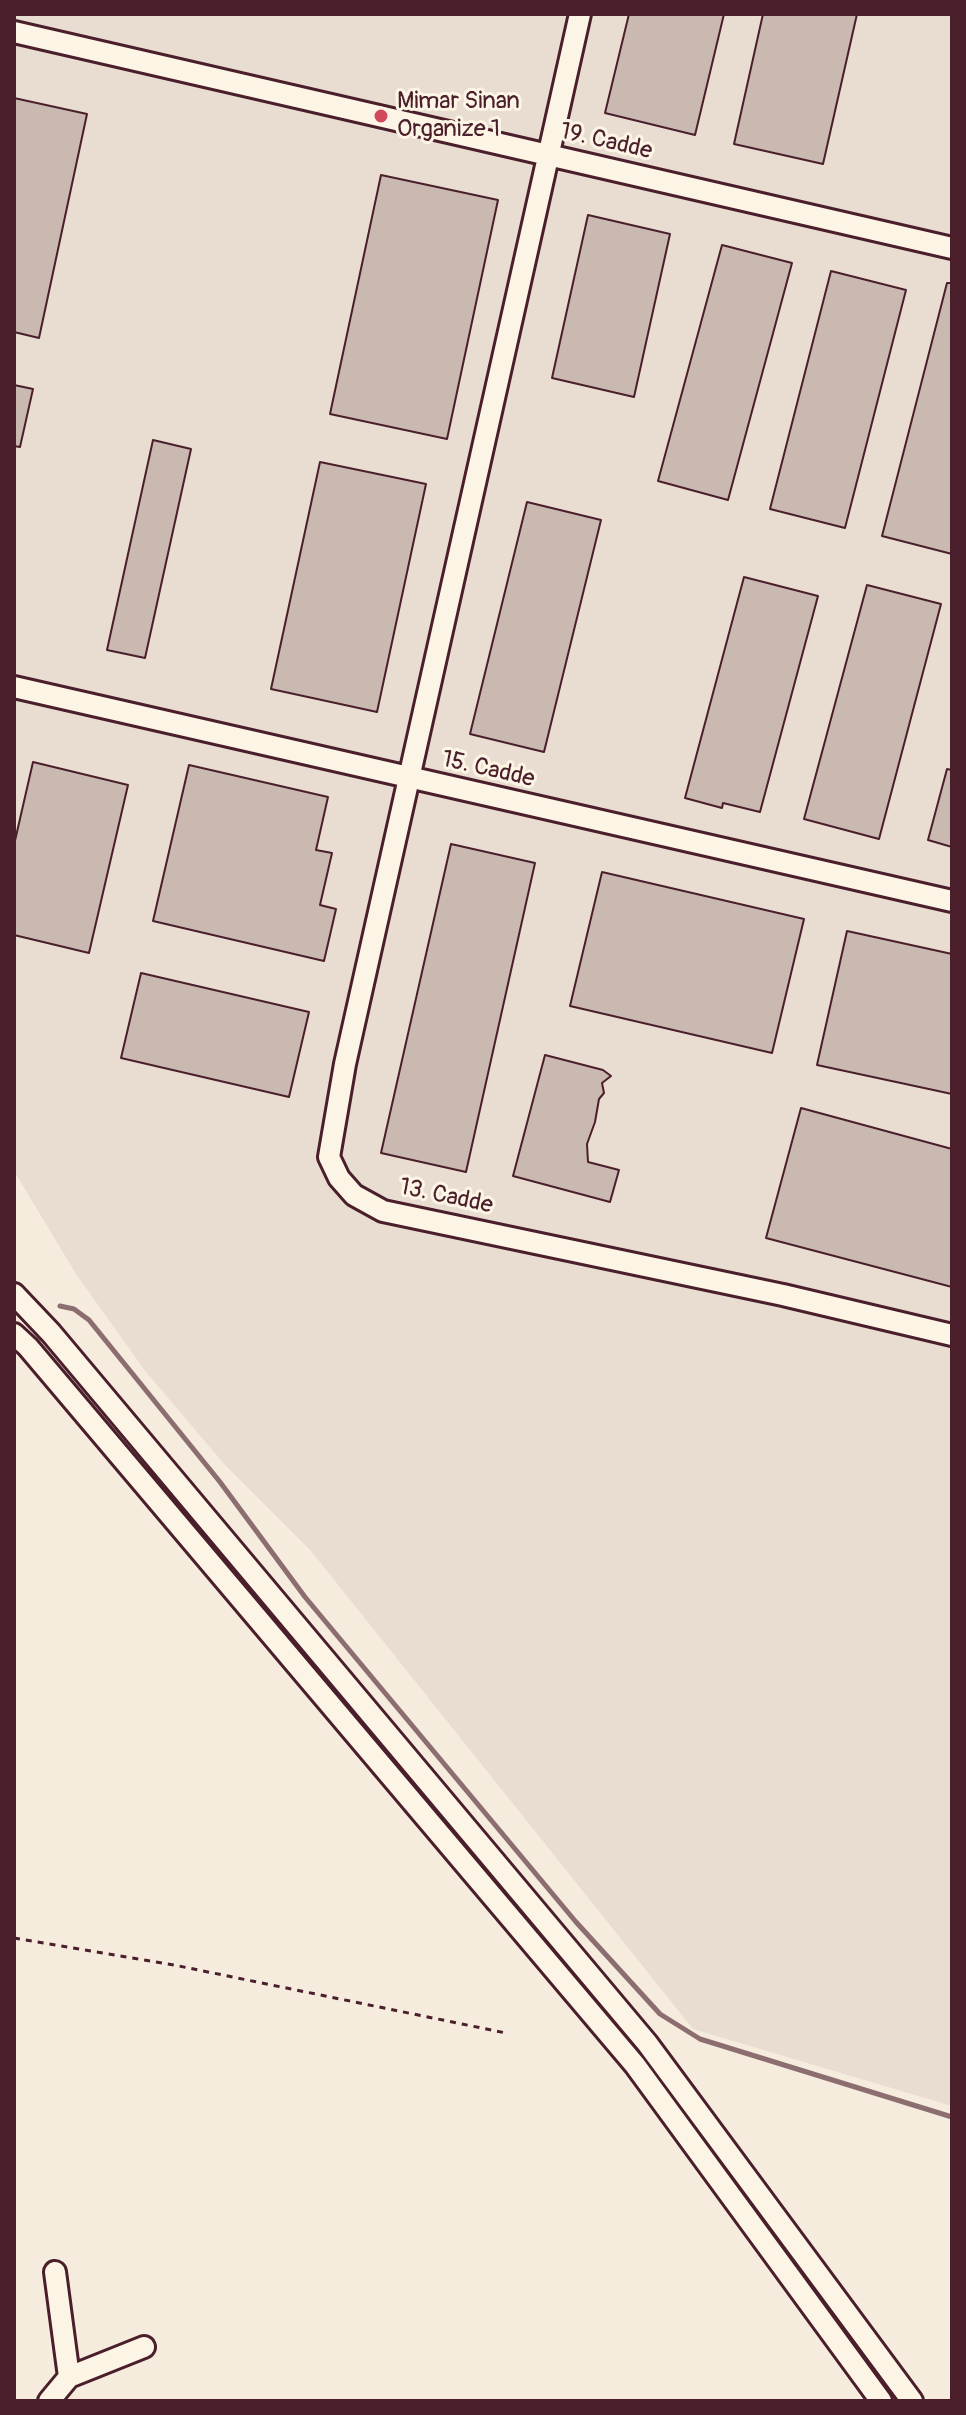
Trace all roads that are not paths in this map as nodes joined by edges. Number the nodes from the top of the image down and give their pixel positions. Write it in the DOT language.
graph roads {
  1 [pos="580,14"];
  2 [pos="14,32"];
  3 [pos="549,155"];
  4 [pos="952,248"];
  5 [pos="14,687"];
  6 [pos="410,779"];
  7 [pos="952,901"];
  8 [pos="14,1294"];
  9 [pos="14,1334"];
  10 [pos="952,1335"];
  11 [pos="55,2272"];
  12 [pos="144,2347"];
  13 [pos="69,2377"];
  14 [pos="49,2401"];
  15 [pos="881,2401"];
  16 [pos="912,2401"];
  1 -- 3 [label="street, 13. Cadde"];
  2 -- 3 [label="street, 19. Cadde"];
  3 -- 4 [label="street, 19. Cadde"];
  3 -- 6 [label="street, 13. Cadde"];
  5 -- 6 [label="street, 15. Cadde"];
  6 -- 7 [label="street, 15. Cadde"];
  6 -- 10 [label="street, 13. Cadde"];
  8 -- 16 [label="street"];
  9 -- 15 [label="street"];
  11 -- 13 [label="street"];
  12 -- 13 [label="street"];
  13 -- 14 [label="street"];
}
